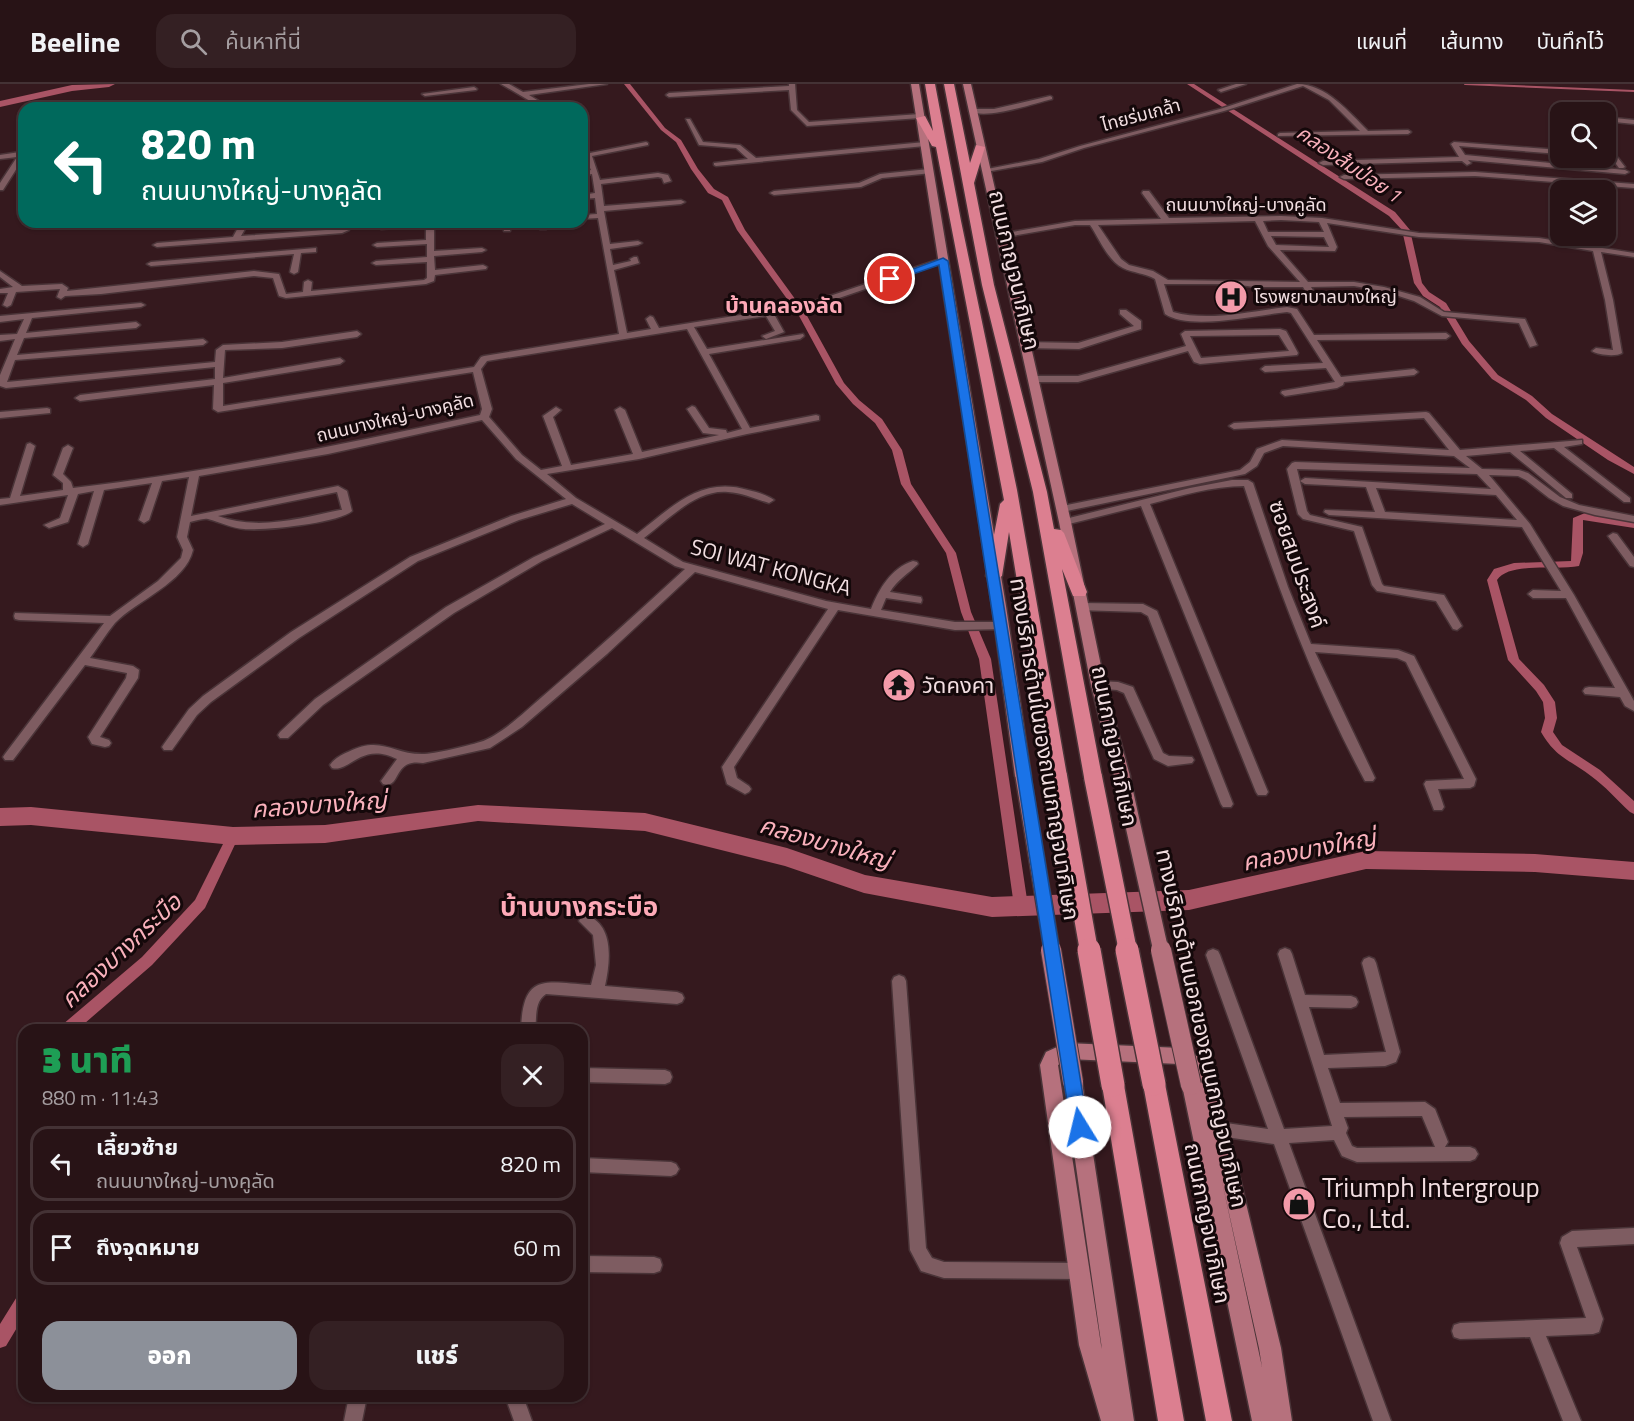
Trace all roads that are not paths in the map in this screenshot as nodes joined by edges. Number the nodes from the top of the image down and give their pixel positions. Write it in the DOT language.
graph roads {
  1 [pos="504,84"];
  2 [pos="604,84"];
  3 [pos="930,84"];
  4 [pos="949,84"];
  5 [pos="967,84"];
  6 [pos="1243,84"];
  7 [pos="1303,84"];
  8 [pos="915,85"];
  9 [pos="791,86"];
  10 [pos="452,88"];
  11 [pos="474,89"];
  12 [pos="1221,90"];
  13 [pos="425,94"];
  14 [pos="524,94"];
  15 [pos="669,95"];
  16 [pos="1050,98"];
  17 [pos="537,102"];
  18 [pos="972,111"];
  19 [pos="921,117"];
  20 [pos="688,120"];
  21 [pos="1616,120"];
  22 [pos="1634,122"];
  23 [pos="1346,132"];
  24 [pos="1365,132"];
  25 [pos="1408,132"];
  26 [pos="1280,135"];
  27 [pos="1458,136"];
  28 [pos="1493,136"];
  29 [pos="1526,138"];
  30 [pos="1354,143"];
  31 [pos="646,144"];
  32 [pos="926,144"];
  33 [pos="1462,144"];
  34 [pos="980,147"];
  35 [pos="1498,147"];
  36 [pos="1531,150"];
  37 [pos="1550,153"];
  38 [pos="18,154"];
  39 [pos="943,156"];
  40 [pos="0,157"];
  41 [pos="588,158"];
  42 [pos="1463,158"];
  43 [pos="1364,159"];
  44 [pos="1414,159"];
  45 [pos="1616,159"];
  46 [pos="588,160"];
  47 [pos="754,160"];
  48 [pos="1327,160"];
  49 [pos="18,161"];
  50 [pos="1521,162"];
  51 [pos="716,164"];
  52 [pos="1550,165"];
  53 [pos="14,167"];
  54 [pos="18,167"];
  55 [pos="1634,167"];
  56 [pos="1598,168"];
  57 [pos="1623,169"];
  58 [pos="986,170"];
  59 [pos="595,171"];
  60 [pos="929,171"];
  61 [pos="588,173"];
  62 [pos="1475,174"];
  63 [pos="1428,175"];
  64 [pos="1380,176"];
  65 [pos="1344,177"];
  66 [pos="1529,178"];
  67 [pos="1550,180"];
  68 [pos="667,181"];
  69 [pos="598,182"];
  70 [pos="1616,185"];
  71 [pos="968,186"];
  72 [pos="0,188"];
  73 [pos="1146,192"];
  74 [pos="774,193"];
  75 [pos="599,195"];
  76 [pos="588,196"];
  77 [pos="681,202"];
  78 [pos="600,212"];
  79 [pos="588,215"];
  80 [pos="1258,219"];
  81 [pos="1322,220"];
  82 [pos="1167,221"];
  83 [pos="1092,223"];
  84 [pos="242,228"];
  85 [pos="346,228"];
  86 [pos="430,228"];
  87 [pos="1266,234"];
  88 [pos="1327,235"];
  89 [pos="1000,236"];
  90 [pos="236,240"];
  91 [pos="429,242"];
  92 [pos="638,243"];
  93 [pos="377,244"];
  94 [pos="157,245"];
  95 [pos="606,247"];
  96 [pos="1274,247"];
  97 [pos="1596,249"];
  98 [pos="313,250"];
  99 [pos="482,250"];
  100 [pos="298,251"];
  101 [pos="258,255"];
  102 [pos="1634,255"];
  103 [pos="430,256"];
  104 [pos="634,259"];
  105 [pos="199,260"];
  106 [pos="943,261"];
  107 [pos="376,263"];
  108 [pos="151,264"];
  109 [pos="483,267"];
  110 [pos="471,268"];
  111 [pos="610,268"];
  112 [pos="294,272"];
  113 [pos="0,273"];
  114 [pos="255,273"];
  115 [pos="431,273"];
  116 [pos="385,274"];
  117 [pos="347,278"];
  118 [pos="193,279"];
  119 [pos="474,279"];
  120 [pos="1159,279"];
  121 [pos="308,282"];
  122 [pos="1305,284"];
  123 [pos="385,286"];
  124 [pos="17,289"];
  125 [pos="346,290"];
  126 [pos="0,291"];
  127 [pos="307,294"];
  128 [pos="1314,300"];
  129 [pos="8,305"];
  130 [pos="141,305"];
  131 [pos="1123,312"];
  132 [pos="769,313"];
  133 [pos="28,316"];
  134 [pos="0,319"];
  135 [pos="651,319"];
  136 [pos="136,325"];
  137 [pos="689,325"];
  138 [pos="656,331"];
  139 [pos="357,334"];
  140 [pos="20,336"];
  141 [pos="800,336"];
  142 [pos="1446,336"];
  143 [pos="624,337"];
  144 [pos="0,338"];
  145 [pos="1311,338"];
  146 [pos="203,342"];
  147 [pos="766,343"];
  148 [pos="1024,345"];
  149 [pos="1533,345"];
  150 [pos="1192,347"];
  151 [pos="1596,351"];
  152 [pos="705,352"];
  153 [pos="11,358"];
  154 [pos="340,361"];
  155 [pos="219,364"];
  156 [pos="1329,365"];
  157 [pos="477,369"];
  158 [pos="1265,369"];
  159 [pos="1414,372"];
  160 [pos="1033,379"];
  161 [pos="218,380"];
  162 [pos="1338,380"];
  163 [pos="58,388"];
  164 [pos="1285,393"];
  165 [pos="1,396"];
  166 [pos="81,398"];
  167 [pos="693,409"];
  168 [pos="556,410"];
  169 [pos="620,410"];
  170 [pos="48,411"];
  171 [pos="0,415"];
  172 [pos="484,417"];
  173 [pos="816,418"];
  174 [pos="1274,424"];
  175 [pos="1234,426"];
  176 [pos="745,428"];
  177 [pos="1579,442"];
  178 [pos="1282,443"];
  179 [pos="1556,445"];
  180 [pos="30,446"];
  181 [pos="68,448"];
  182 [pos="1513,450"];
  183 [pos="1457,453"];
  184 [pos="639,456"];
  185 [pos="567,468"];
  186 [pos="1481,472"];
  187 [pos="538,473"];
  188 [pos="195,474"];
  189 [pos="158,480"];
  190 [pos="1305,481"];
  191 [pos="1370,485"];
  192 [pos="100,488"];
  193 [pos="1010,490"];
  194 [pos="71,492"];
  195 [pos="1040,492"];
  196 [pos="1499,492"];
  197 [pos="1569,496"];
  198 [pos="14,500"];
  199 [pos="573,500"];
  200 [pos="769,500"];
  201 [pos="1627,500"];
  202 [pos="0,501"];
  203 [pos="1144,502"];
  204 [pos="1329,512"];
  205 [pos="1381,515"];
  206 [pos="1064,516"];
  207 [pos="211,517"];
  208 [pos="1634,519"];
  209 [pos="144,520"];
  210 [pos="185,520"];
  211 [pos="612,524"];
  212 [pos="1525,524"];
  213 [pos="49,525"];
  214 [pos="1613,536"];
  215 [pos="637,539"];
  216 [pos="83,544"];
  217 [pos="1633,561"];
  218 [pos="913,564"];
  219 [pos="692,569"];
  220 [pos="994,576"];
  221 [pos="882,594"];
  222 [pos="1533,594"];
  223 [pos="1569,595"];
  224 [pos="917,600"];
  225 [pos="1080,600"];
  226 [pos="835,606"];
  227 [pos="875,612"];
  228 [pos="19,616"];
  229 [pos="112,620"];
  230 [pos="1457,626"];
  231 [pos="1002,627"];
  232 [pos="1307,648"];
  233 [pos="81,660"];
  234 [pos="1098,685"];
  235 [pos="1589,691"];
  236 [pos="1624,693"];
  237 [pos="1634,708"];
  238 [pos="284,735"];
  239 [pos="105,742"];
  240 [pos="168,747"];
  241 [pos="9,757"];
  242 [pos="407,759"];
  243 [pos="1188,760"];
  244 [pos="336,765"];
  245 [pos="1370,778"];
  246 [pos="387,782"];
  247 [pos="745,789"];
  248 [pos="1262,792"];
  249 [pos="1227,804"];
  250 [pos="1438,807"];
  251 [pos="586,921"];
  252 [pos="1286,954"];
  253 [pos="1213,955"];
  254 [pos="1369,963"];
  255 [pos="899,981"];
  256 [pos="597,992"];
  257 [pos="677,998"];
  258 [pos="1300,1001"];
  259 [pos="1351,1002"];
  260 [pos="529,1024"];
  261 [pos="1318,1062"];
  262 [pos="588,1075"];
  263 [pos="665,1077"];
  264 [pos="1334,1110"];
  265 [pos="1219,1129"];
  266 [pos="1338,1132"];
  267 [pos="1278,1137"];
  268 [pos="1440,1142"];
  269 [pos="1470,1154"];
  270 [pos="588,1165"];
  271 [pos="670,1168"];
  272 [pos="1634,1236"];
  273 [pos="588,1264"];
  274 [pos="654,1265"];
  275 [pos="1081,1271"];
  276 [pos="1535,1329"];
  277 [pos="1460,1331"];
  278 [pos="357,1402"];
  279 [pos="516,1402"];
  280 [pos="353,1421"];
  281 [pos="523,1421"];
  282 [pos="1112,1421"];
  283 [pos="1124,1421"];
  284 [pos="1171,1421"];
  285 [pos="1219,1421"];
  286 [pos="1263,1421"];
  287 [pos="1281,1421"];
  288 [pos="1382,1421"];
  289 [pos="1572,1421"];
  1 -- 14 [label="street"];
  2 -- 14 [label="street"];
  3 -- 39 [label="highway, ถนนกาญจนาภิเษก"];
  4 -- 71 [label="highway, ถนนกาญจนาภิเษก"];
  5 -- 18 [label="main road, ทางบริการด้านนอกของถนนกาญจนาภิเษก"];
  6 -- 12 [label="street"];
  7 -- 24 [label="street"];
  7 -- 58 [label="street, ไทยร่มเกล้า"];
  8 -- 19 [label="main road, ทางบริการด้านในของถนนกาญจนาภิเษก"];
  9 -- 15 [label="street"];
  9 -- 19 [label="street"];
  10 -- 11 [label="street"];
  10 -- 13 [label="street"];
  14 -- 17 [label="street"];
  16 -- 18 [label="street"];
  18 -- 34 [label="main road, ทางบริการด้านนอกของถนนกาญจนาภิเษก"];
  19 -- 32 [label="main road, ทางบริการด้านในของถนนกาญจนาภิเษก"];
  19 -- 39 [label="highway"];
  20 -- 47 [label="street"];
  21 -- 22 [label="street"];
  23 -- 24 [label="street"];
  23 -- 26 [label="street"];
  23 -- 30 [label="street"];
  24 -- 25 [label="street"];
  27 -- 33 [label="street"];
  28 -- 35 [label="street"];
  29 -- 36 [label="street"];
  31 -- 41 [label="street"];
  32 -- 47 [label="street"];
  32 -- 60 [label="main road, ทางบริการด้านในของถนนกาญจนาภิเษก"];
  33 -- 35 [label="street"];
  33 -- 42 [label="street"];
  34 -- 58 [label="main road, ทางบริการด้านนอกของถนนกาญจนาภิเษก"];
  34 -- 71 [label="highway"];
  35 -- 36 [label="street"];
  36 -- 37 [label="street"];
  38 -- 40 [label="street"];
  39 -- 193 [label="highway, ถนนกาญจนาภิเษก"];
  42 -- 44 [label="street"];
  42 -- 50 [label="street"];
  42 -- 62 [label="street"];
  43 -- 44 [label="street"];
  43 -- 48 [label="street"];
  43 -- 64 [label="street"];
  44 -- 63 [label="street"];
  45 -- 57 [label="street"];
  46 -- 59 [label="street"];
  47 -- 51 [label="street"];
  49 -- 53 [label="street"];
  50 -- 52 [label="street"];
  50 -- 66 [label="street"];
  53 -- 54 [label="street"];
  53 -- 72 [label="street"];
  55 -- 57 [label="street"];
  56 -- 57 [label="street"];
  57 -- 70 [label="street"];
  58 -- 89 [label="main road, ทางบริการด้านนอกของถนนกาญจนาภิเษก"];
  59 -- 61 [label="street"];
  59 -- 69 [label="street"];
  60 -- 74 [label="street"];
  60 -- 106 [label="main road, ทางบริการด้านในของถนนกาญจนาภิเษก"];
  62 -- 63 [label="street"];
  62 -- 66 [label="street"];
  63 -- 64 [label="street"];
  64 -- 65 [label="street"];
  66 -- 67 [label="street"];
  68 -- 69 [label="street"];
  69 -- 75 [label="street"];
  71 -- 195 [label="highway, ถนนกาญจนาภิเษก"];
  73 -- 82 [label="street"];
  75 -- 76 [label="street"];
  75 -- 78 [label="street"];
  77 -- 78 [label="street"];
  78 -- 79 [label="street"];
  78 -- 95 [label="street"];
  80 -- 81 [label="street, ถนนบางใหญ่-บางคูลัด"];
  80 -- 82 [label="street, ถนนบางใหญ่-บางคูลัด"];
  80 -- 87 [label="street"];
  81 -- 88 [label="street"];
  81 -- 97 [label="street, ถนนบางใหญ่-บางคูลัด"];
  82 -- 83 [label="street, ถนนบางใหญ่-บางคูลัด"];
  83 -- 89 [label="street, ถนนบางใหญ่-บางคูลัด"];
  83 -- 120 [label="street"];
  84 -- 90 [label="street"];
  85 -- 90 [label="street"];
  86 -- 91 [label="street"];
  87 -- 88 [label="street"];
  87 -- 96 [label="street"];
  88 -- 96 [label="street"];
  89 -- 148 [label="main road, ทางบริการด้านนอกของถนนกาญจนาภิเษก"];
  90 -- 94 [label="street"];
  91 -- 93 [label="street"];
  91 -- 103 [label="street"];
  92 -- 95 [label="street"];
  95 -- 111 [label="street"];
  96 -- 122 [label="street"];
  97 -- 102 [label="street, ถนนบางใหญ่-บางคูลัด"];
  97 -- 151 [label="street"];
  98 -- 100 [label="street"];
  99 -- 103 [label="street"];
  100 -- 101 [label="street"];
  100 -- 112 [label="street"];
  101 -- 105 [label="street"];
  101 -- 114 [label="street"];
  103 -- 107 [label="street"];
  103 -- 115 [label="street"];
  104 -- 111 [label="street"];
  105 -- 108 [label="street"];
  105 -- 118 [label="street"];
  106 -- 132 [label="street, ถนนบางใหญ่-บางคูลัด"];
  106 -- 220 [label="main road, ทางบริการด้านในของถนนกาญจนาภิเษก"];
  109 -- 110 [label="street"];
  110 -- 115 [label="street"];
  110 -- 119 [label="street"];
  111 -- 143 [label="street"];
  113 -- 124 [label="street"];
  114 -- 118 [label="street"];
  114 -- 127 [label="street"];
  115 -- 123 [label="street"];
  116 -- 123 [label="street"];
  117 -- 125 [label="street"];
  118 -- 124 [label="street"];
  120 -- 122 [label="street"];
  120 -- 145 [label="street"];
  121 -- 127 [label="street"];
  122 -- 128 [label="street"];
  122 -- 149 [label="street"];
  123 -- 125 [label="street"];
  124 -- 126 [label="street"];
  124 -- 129 [label="street"];
  125 -- 127 [label="street"];
  130 -- 133 [label="street"];
  131 -- 148 [label="street"];
  132 -- 137 [label="street, ถนนบางใหญ่-บางคูลัด"];
  132 -- 147 [label="street"];
  133 -- 134 [label="street"];
  133 -- 140 [label="street"];
  135 -- 138 [label="street"];
  136 -- 140 [label="street"];
  137 -- 138 [label="street, ถนนบางใหญ่-บางคูลัด"];
  137 -- 152 [label="street"];
  138 -- 143 [label="street, ถนนบางใหญ่-บางคูลัด"];
  139 -- 155 [label="street"];
  140 -- 144 [label="street"];
  140 -- 153 [label="street"];
  141 -- 147 [label="street"];
  142 -- 145 [label="street"];
  143 -- 157 [label="street, ถนนบางใหญ่-บางคูลัด"];
  145 -- 156 [label="street"];
  146 -- 153 [label="street"];
  147 -- 152 [label="street"];
  148 -- 160 [label="main road, ทางบริการด้านนอกของถนนกาญจนาภิเษก"];
  150 -- 150 [label="street"];
  150 -- 160 [label="street"];
  152 -- 176 [label="street"];
  153 -- 155 [label="street"];
  154 -- 161 [label="street"];
  155 -- 161 [label="street"];
  156 -- 158 [label="street"];
  156 -- 162 [label="street"];
  157 -- 161 [label="street"];
  157 -- 172 [label="street, ถนนบางใหญ่-บางคูลัด"];
  159 -- 162 [label="street"];
  160 -- 206 [label="main road, ทางบริการด้านนอกของถนนกาญจนาภิเษก"];
  161 -- 166 [label="street"];
  162 -- 164 [label="street"];
  163 -- 165 [label="street"];
  167 -- 176 [label="street"];
  168 -- 185 [label="street"];
  169 -- 184 [label="street"];
  170 -- 171 [label="street"];
  172 -- 187 [label="street, SOI WAT KONGKA"];
  172 -- 188 [label="street, ถนนบางใหญ่-บางคูลัด"];
  173 -- 176 [label="street"];
  174 -- 175 [label="street"];
  174 -- 178 [label="street"];
  174 -- 183 [label="street"];
  176 -- 184 [label="street"];
  177 -- 179 [label="street"];
  178 -- 183 [label="street"];
  178 -- 206 [label="street"];
  179 -- 182 [label="street"];
  179 -- 201 [label="street"];
  180 -- 198 [label="street"];
  181 -- 194 [label="street"];
  182 -- 183 [label="street"];
  182 -- 197 [label="street"];
  183 -- 186 [label="street"];
  184 -- 185 [label="street"];
  185 -- 187 [label="street"];
  186 -- 196 [label="street"];
  186 -- 208 [label="street"];
  186 -- 230 [label="street"];
  187 -- 199 [label="street, SOI WAT KONGKA"];
  188 -- 189 [label="street, ถนนบางใหญ่-บางคูลัด"];
  188 -- 210 [label="street"];
  189 -- 192 [label="street, ถนนบางใหญ่-บางคูลัด"];
  189 -- 209 [label="street"];
  190 -- 191 [label="street"];
  191 -- 196 [label="street"];
  191 -- 205 [label="street"];
  192 -- 194 [label="street, ถนนบางใหญ่-บางคูลัด"];
  192 -- 216 [label="street"];
  193 -- 220 [label="highway"];
  193 -- 284 [label="highway, ถนนกาญจนาภิเษก, bridge"];
  194 -- 198 [label="street, ถนนบางใหญ่-บางคูลัด"];
  194 -- 213 [label="street"];
  195 -- 225 [label="highway"];
  195 -- 285 [label="highway, ถนนกาญจนาภิเษก, bridge"];
  196 -- 212 [label="street"];
  198 -- 202 [label="street, ถนนบางใหญ่-บางคูลัด"];
  199 -- 211 [label="street, SOI WAT KONGKA"];
  199 -- 240 [label="street"];
  200 -- 215 [label="street"];
  203 -- 206 [label="street, ซอยสมประสงค์"];
  203 -- 232 [label="street, ซอยสมประสงค์"];
  203 -- 248 [label="street"];
  204 -- 205 [label="street"];
  205 -- 212 [label="street"];
  206 -- 225 [label="main road, ทางบริการด้านนอกของถนนกาญจนาภิเษก"];
  207 -- 207 [label="street"];
  207 -- 210 [label="street"];
  210 -- 229 [label="street"];
  211 -- 215 [label="street, SOI WAT KONGKA"];
  211 -- 238 [label="street"];
  212 -- 223 [label="street"];
  214 -- 217 [label="street"];
  215 -- 219 [label="street, SOI WAT KONGKA"];
  218 -- 221 [label="street"];
  219 -- 226 [label="street, SOI WAT KONGKA"];
  219 -- 242 [label="street"];
  220 -- 231 [label="main road, ทางบริการด้านในของถนนกาญจนาภิเษก"];
  221 -- 224 [label="street"];
  221 -- 227 [label="street"];
  222 -- 223 [label="street"];
  223 -- 236 [label="street"];
  225 -- 234 [label="main road, ทางบริการด้านนอกของถนนกาญจนาภิเษก"];
  225 -- 249 [label="street"];
  226 -- 227 [label="street, SOI WAT KONGKA"];
  226 -- 247 [label="street"];
  227 -- 231 [label="street, SOI WAT KONGKA"];
  228 -- 229 [label="street"];
  229 -- 233 [label="street"];
  231 -- 283 [label="main road, ทางบริการด้านในของถนนกาญจนาภิเษก, bridge"];
  232 -- 245 [label="street"];
  232 -- 250 [label="street, ซอยสมประสงค์"];
  233 -- 239 [label="street"];
  233 -- 241 [label="street"];
  234 -- 243 [label="street"];
  234 -- 286 [label="main road, ทางบริการด้านนอกของถนนกาญจนาภิเษก, bridge"];
  235 -- 236 [label="street"];
  236 -- 237 [label="street"];
  242 -- 244 [label="street"];
  242 -- 246 [label="street"];
  251 -- 256 [label="street"];
  252 -- 258 [label="street"];
  253 -- 267 [label="street"];
  254 -- 261 [label="street"];
  255 -- 275 [label="street"];
  256 -- 257 [label="street"];
  256 -- 260 [label="street"];
  258 -- 259 [label="street"];
  258 -- 261 [label="street"];
  261 -- 264 [label="street"];
  262 -- 263 [label="street"];
  264 -- 266 [label="street"];
  264 -- 268 [label="street"];
  265 -- 267 [label="street"];
  265 -- 275 [label="main road"];
  265 -- 287 [label="main road"];
  266 -- 267 [label="street"];
  266 -- 269 [label="street"];
  267 -- 288 [label="street"];
  270 -- 271 [label="street"];
  272 -- 276 [label="street"];
  273 -- 274 [label="street"];
  275 -- 282 [label="main road"];
  276 -- 277 [label="street"];
  276 -- 289 [label="street"];
  278 -- 280 [label="street"];
  279 -- 281 [label="street"];
}
